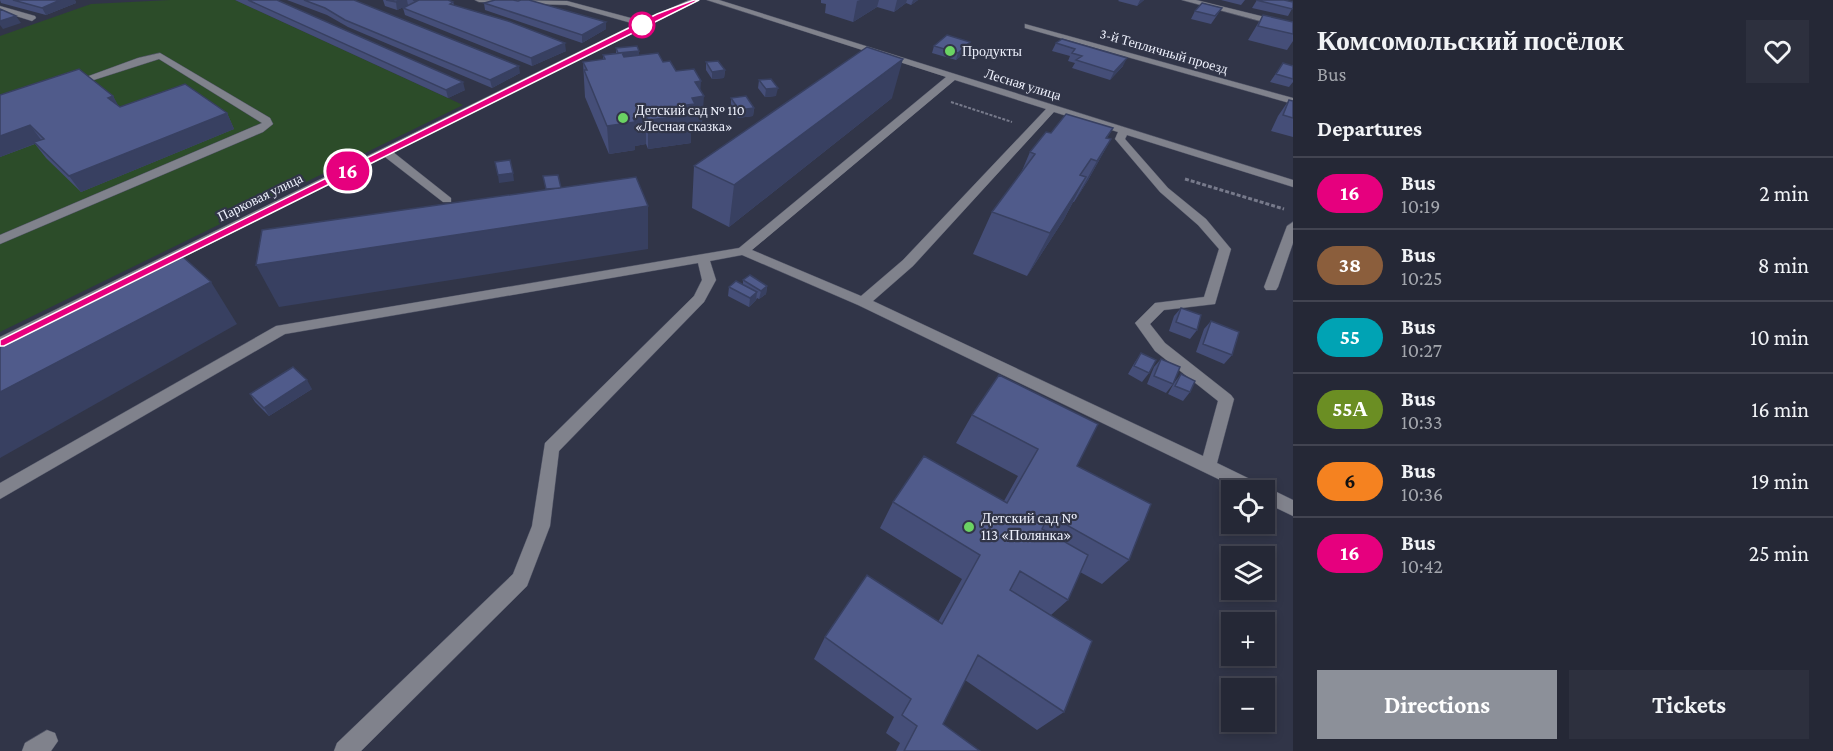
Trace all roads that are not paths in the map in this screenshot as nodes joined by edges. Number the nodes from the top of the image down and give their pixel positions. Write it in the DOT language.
graph roads {
  1 [pos="479,0"];
  2 [pos="696,0"];
  3 [pos="711,0"];
  4 [pos="1186,0"];
  5 [pos="567,1"];
  6 [pos="0,8"];
  7 [pos="32,18"];
  8 [pos="643,24"];
  9 [pos="1028,26"];
  10 [pos="1293,27"];
  11 [pos="954,76"];
  12 [pos="65,87"];
  13 [pos="1293,101"];
  14 [pos="1053,107"];
  15 [pos="1125,130"];
  16 [pos="386,152"];
  17 [pos="1293,184"];
  18 [pos="447,200"];
  19 [pos="1293,226"];
  20 [pos="0,240"];
  21 [pos="743,251"];
  22 [pos="703,257"];
  23 [pos="1271,288"];
  24 [pos="863,302"];
  25 [pos="2,339"];
  26 [pos="1208,467"];
  27 [pos="1236,480"];
  28 [pos="0,492"];
  29 [pos="1275,499"];
  30 [pos="1293,508"];
  31 [pos="345,751"];
  1 -- 5 [label="street"];
  2 -- 8 [label="street, Парковая улица"];
  3 -- 11 [label="street, Лесная улица"];
  4 -- 10 [label="street"];
  5 -- 8 [label="street"];
  6 -- 7 [label="street"];
  8 -- 16 [label="street, Парковая улица"];
  9 -- 13 [label="street, 3-й Тепличный проезд"];
  11 -- 14 [label="street, Лесная улица"];
  11 -- 21 [label="street"];
  12 -- 20 [label="street"];
  14 -- 15 [label="street, Лесная улица"];
  14 -- 24 [label="street"];
  15 -- 17 [label="street, Лесная улица"];
  15 -- 26 [label="street"];
  16 -- 18 [label="street"];
  16 -- 25 [label="street, Парковая улица"];
  19 -- 23 [label="street"];
  21 -- 22 [label="street"];
  21 -- 24 [label="street"];
  22 -- 28 [label="street"];
  22 -- 31 [label="street"];
  24 -- 26 [label="street"];
  26 -- 27 [label="street"];
  29 -- 30 [label="street"];
}
